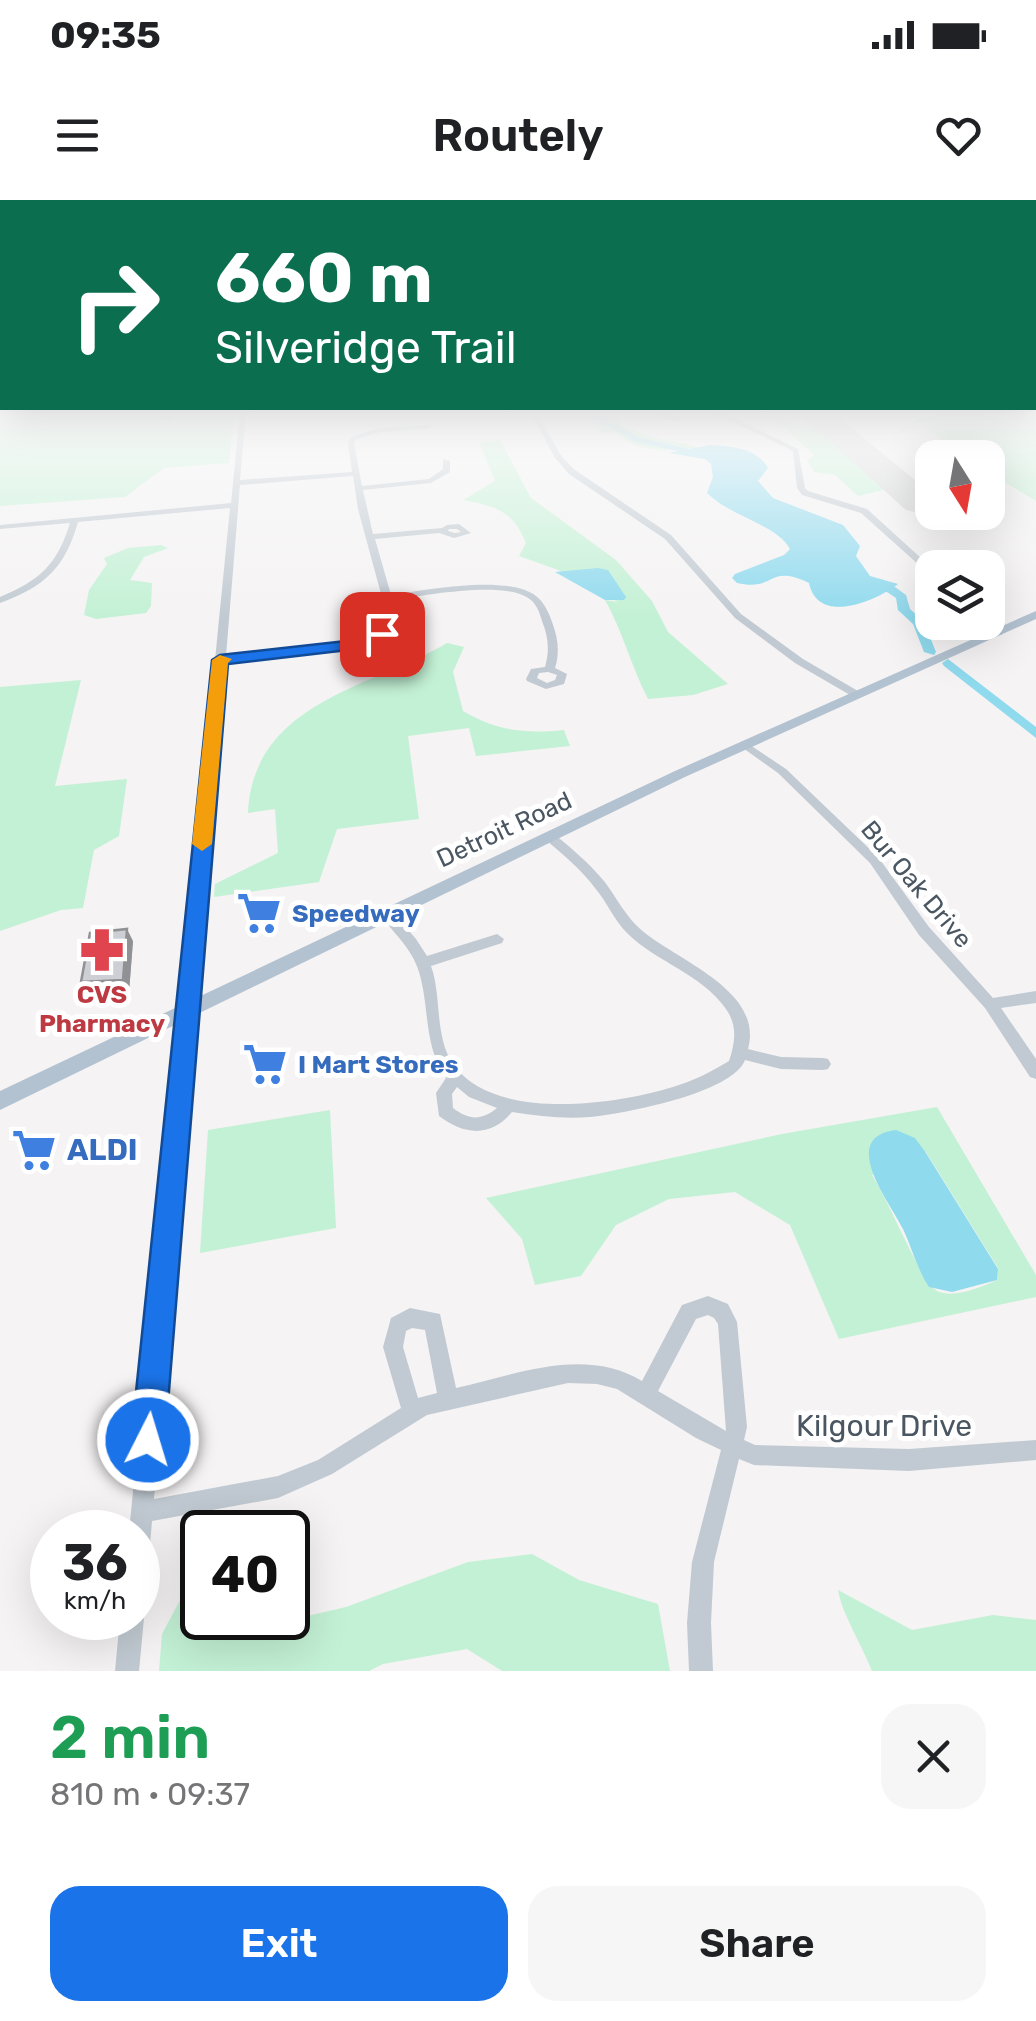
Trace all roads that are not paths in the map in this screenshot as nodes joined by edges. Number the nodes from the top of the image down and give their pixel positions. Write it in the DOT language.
graph roads {
  1 [pos="267,481"];
  2 [pos="358,481"];
  3 [pos="432,481"];
  4 [pos="585,481"];
  5 [pos="800,481"];
  6 [pos="236,483"];
  7 [pos="361,488"];
  8 [pos="234,504"];
  9 [pos="74,522"];
  10 [pos="0,527"];
  11 [pos="443,530"];
  12 [pos="370,537"];
  13 [pos="915,556"];
  14 [pos="388,598"];
  15 [pos="0,600"];
  16 [pos="1036,615"];
  17 [pos="1005,624"];
  18 [pos="967,640"];
  19 [pos="220,655"];
  20 [pos="549,669"];
  21 [pos="854,693"];
  22 [pos="744,744"];
  23 [pos="549,836"];
  24 [pos="386,913"];
  25 [pos="497,939"];
  26 [pos="424,963"];
  27 [pos="1036,997"];
  28 [pos="990,1004"];
  29 [pos="186,1009"];
  30 [pos="742,1053"];
  31 [pos="822,1064"];
  32 [pos="1036,1072"];
  33 [pos="456,1077"];
  34 [pos="0,1101"];
  35 [pos="508,1106"];
  36 [pos="646,1394"];
  37 [pos="448,1399"];
  38 [pos="412,1412"];
  39 [pos="734,1448"];
  40 [pos="1036,1450"];
  41 [pos="142,1510"];
  42 [pos="152,1510"];
  43 [pos="130,1640"];
  44 [pos="127,1671"];
  45 [pos="701,1671"];
  1 -- 6 [label="street"];
  2 -- 7 [label="street"];
  3 -- 7 [label="street"];
  4 -- 21 [label="street"];
  5 -- 13 [label="street"];
  6 -- 8 [label="street"];
  7 -- 12 [label="street"];
  8 -- 9 [label="street"];
  8 -- 19 [label="street"];
  9 -- 10 [label="street"];
  9 -- 15 [label="street"];
  11 -- 12 [label="street"];
  12 -- 14 [label="street"];
  14 -- 19 [label="street"];
  14 -- 20 [label="street"];
  16 -- 17 [label="main road, Detroit Road"];
  18 -- 21 [label="main road, Detroit Road"];
  19 -- 29 [label="street"];
  21 -- 22 [label="main road, Detroit Road"];
  22 -- 23 [label="main road, Detroit Road"];
  22 -- 28 [label="street, Bur Oak Drive"];
  23 -- 24 [label="main road, Detroit Road"];
  23 -- 30 [label="street"];
  24 -- 26 [label="street"];
  24 -- 29 [label="main road, Detroit Road"];
  25 -- 26 [label="street"];
  26 -- 33 [label="street"];
  27 -- 28 [label="street"];
  28 -- 32 [label="street, Bur Oak Drive"];
  29 -- 34 [label="main road, Detroit Road"];
  29 -- 41 [label="street"];
  30 -- 31 [label="street"];
  30 -- 35 [label="street"];
  33 -- 35 [label="street"];
  33 -- 35 [label="street"];
  36 -- 37 [label="street, Kilgour Drive"];
  36 -- 39 [label="street, Kilgour Drive"];
  36 -- 39 [label="street"];
  37 -- 38 [label="street, Kilgour Drive"];
  37 -- 38 [label="street"];
  38 -- 42 [label="street, Kilgour Drive"];
  39 -- 40 [label="street, Kilgour Drive"];
  39 -- 45 [label="street"];
  43 -- 44 [label="street"];
}
